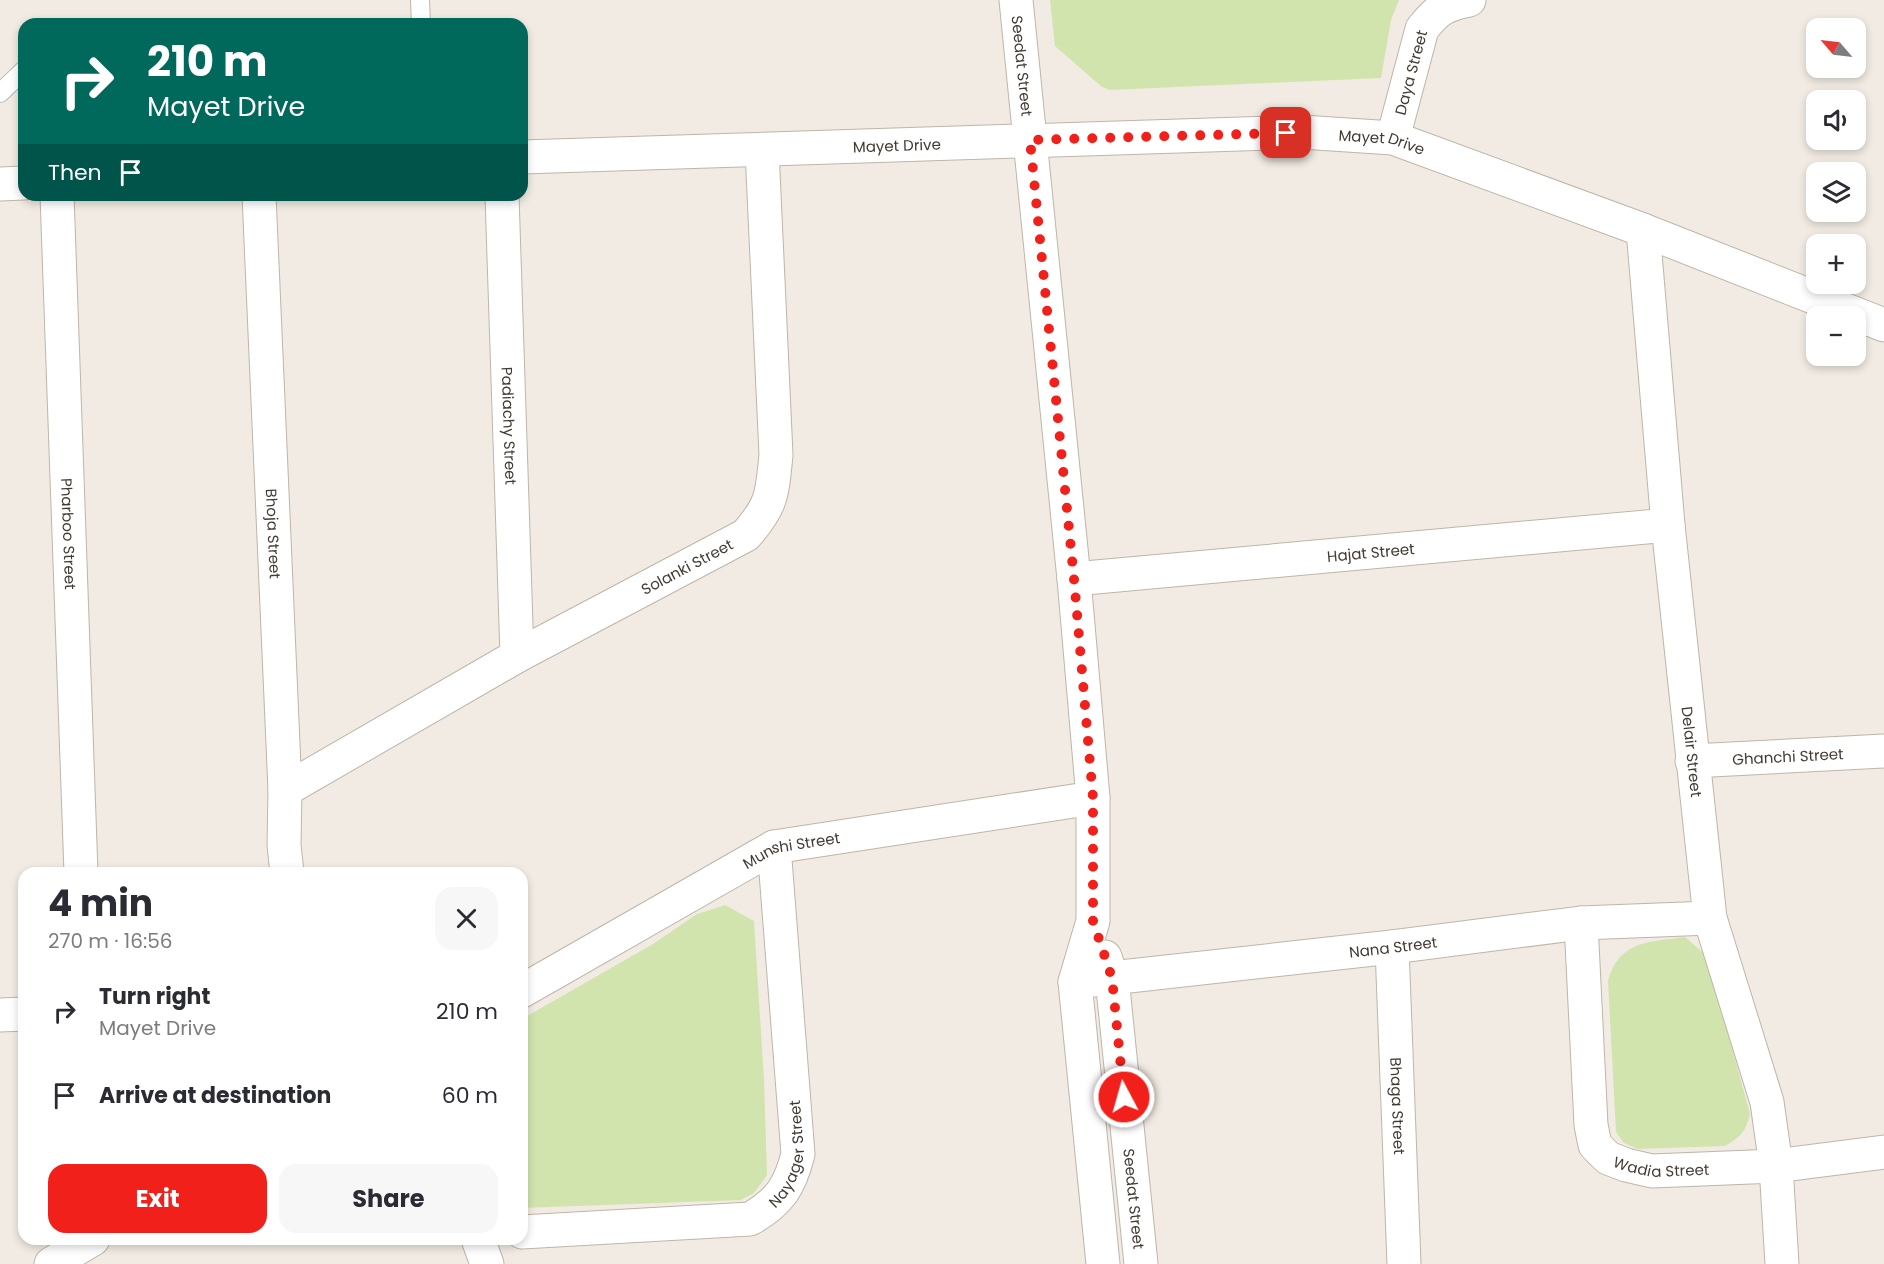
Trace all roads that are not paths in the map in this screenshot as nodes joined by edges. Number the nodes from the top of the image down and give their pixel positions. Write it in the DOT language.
graph roads {
  1 [pos="420,0"];
  2 [pos="1016,0"];
  3 [pos="1469,0"];
  4 [pos="421,18"];
  5 [pos="18,76"];
  6 [pos="0,93"];
  7 [pos="1393,138"];
  8 [pos="1030,140"];
  9 [pos="762,150"];
  10 [pos="528,157"];
  11 [pos="18,183"];
  12 [pos="0,184"];
  13 [pos="57,201"];
  14 [pos="259,201"];
  15 [pos="502,201"];
  16 [pos="1643,230"];
  17 [pos="1884,325"];
  18 [pos="1668,525"];
  19 [pos="1074,579"];
  20 [pos="517,656"];
  21 [pos="1884,751"];
  22 [pos="1692,761"];
  23 [pos="285,790"];
  24 [pos="1093,798"];
  25 [pos="774,847"];
  26 [pos="81,867"];
  27 [pos="286,867"];
  28 [pos="1710,918"];
  29 [pos="1093,921"];
  30 [pos="1581,923"];
  31 [pos="1392,947"];
  32 [pos="1112,978"];
  33 [pos="1075,982"];
  34 [pos="528,988"];
  35 [pos="18,1014"];
  36 [pos="0,1015"];
  37 [pos="1884,1152"];
  38 [pos="1776,1166"];
  39 [pos="528,1232"];
  40 [pos="83,1245"];
  41 [pos="479,1245"];
  42 [pos="51,1264"];
  43 [pos="487,1264"];
  44 [pos="1103,1264"];
  45 [pos="1141,1264"];
  46 [pos="1404,1264"];
  47 [pos="1782,1264"];
  1 -- 4 [label="lane"];
  2 -- 8 [label="street, Seedat Street"];
  3 -- 7 [label="street, Daya Street"];
  5 -- 6 [label="lane"];
  7 -- 8 [label="street, Mayet Drive"];
  7 -- 16 [label="street, Mayet Drive"];
  8 -- 9 [label="street, Mayet Drive"];
  8 -- 19 [label="street, Seedat Street"];
  9 -- 10 [label="street, Mayet Drive"];
  9 -- 20 [label="street, Solanki Street"];
  11 -- 12 [label="street"];
  13 -- 26 [label="street, Pharboo Street"];
  14 -- 23 [label="street, Bhoja Street"];
  15 -- 20 [label="street, Padiachy Street"];
  16 -- 17 [label="street, Mayet Drive"];
  16 -- 18 [label="street, Delair Street"];
  18 -- 19 [label="street, Hajat Street"];
  18 -- 22 [label="street, Delair Street"];
  19 -- 24 [label="street, Seedat Street"];
  20 -- 23 [label="street, Solanki Street"];
  21 -- 22 [label="street, Ghanchi Street"];
  22 -- 28 [label="street, Delair Street"];
  23 -- 27 [label="street, Bhoja Street"];
  24 -- 25 [label="street, Munshi Street"];
  24 -- 29 [label="street, Seedat Street"];
  25 -- 34 [label="street, Munshi Street"];
  25 -- 39 [label="street, Nayager Street"];
  28 -- 30 [label="street, Nana Street"];
  28 -- 38 [label="street, Delair Street"];
  29 -- 32 [label="street, Seedat Street"];
  29 -- 33 [label="street, Seedat Street"];
  30 -- 31 [label="street, Nana Street"];
  30 -- 38 [label="street, Wadia Street"];
  31 -- 32 [label="street, Nana Street"];
  31 -- 46 [label="street, Bhaga Street"];
  32 -- 33 [label="street, Nana Street"];
  32 -- 45 [label="street, Seedat Street"];
  33 -- 44 [label="street, Seedat Street"];
  35 -- 36 [label="street"];
  37 -- 38 [label="street, Wadia Street"];
  38 -- 47 [label="street, Delair Street"];
  40 -- 42 [label="street"];
  41 -- 43 [label="street"];
}
